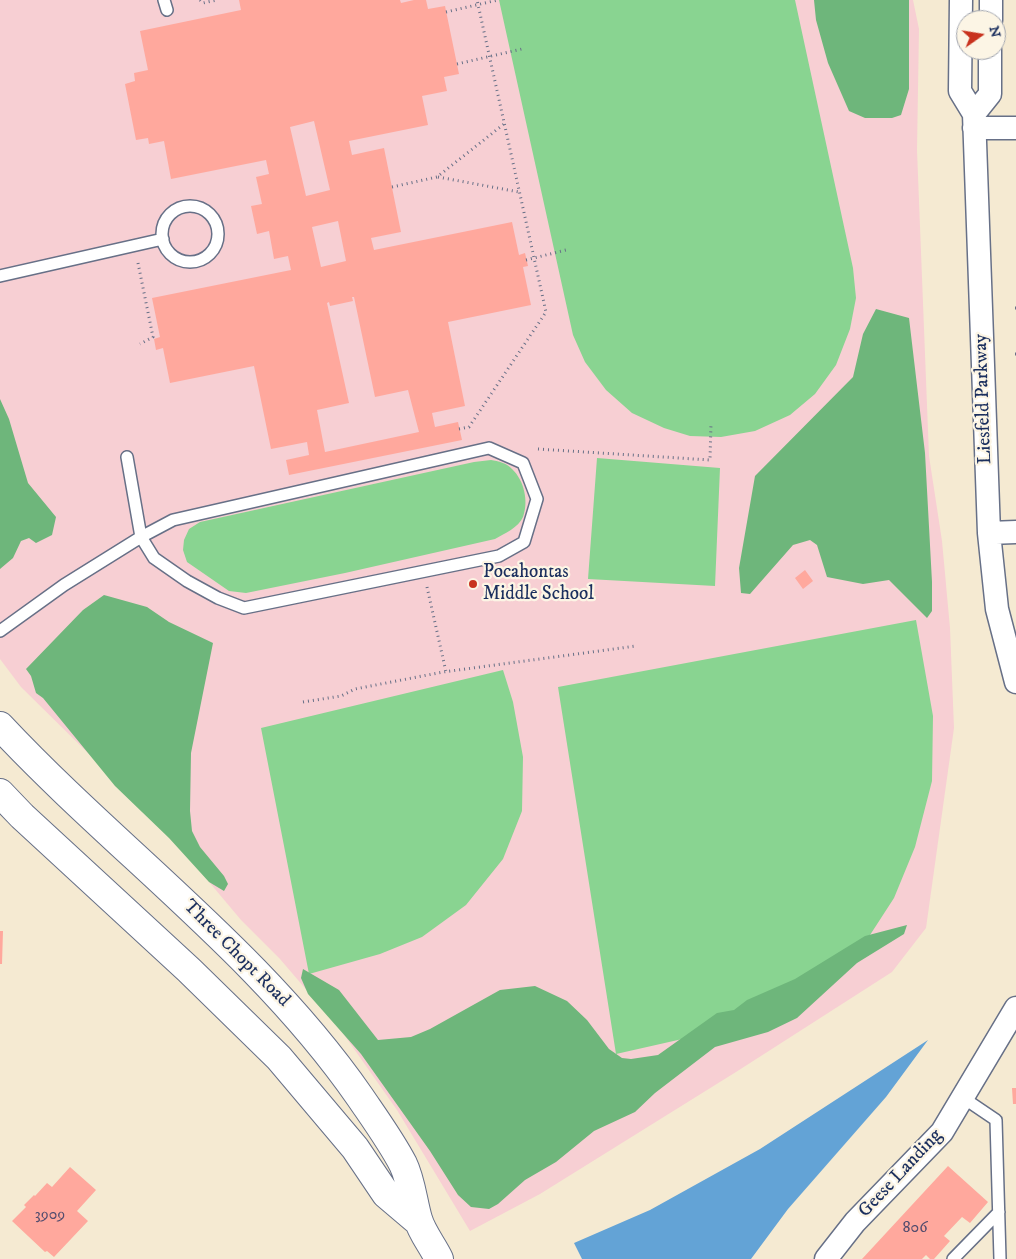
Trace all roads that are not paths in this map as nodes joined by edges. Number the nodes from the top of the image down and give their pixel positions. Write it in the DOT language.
graph roads {
  1 [pos="961,0"];
  2 [pos="990,60"];
  3 [pos="974,121"];
  4 [pos="1016,128"];
  5 [pos="163,239"];
  6 [pos="0,276"];
  7 [pos="127,457"];
  8 [pos="989,532"];
  9 [pos="1016,532"];
  10 [pos="141,537"];
  11 [pos="0,631"];
  12 [pos="1016,682"];
  13 [pos="0,726"];
  14 [pos="0,793"];
  15 [pos="1016,1008"];
  16 [pos="962,1097"];
  17 [pos="999,1212"];
  18 [pos="418,1222"];
  19 [pos="439,1259"];
  20 [pos="826,1259"];
  21 [pos="953,1259"];
  22 [pos="1000,1259"];
  1 -- 3 [label="street, Liesfeld Parkway"];
  2 -- 3 [label="street"];
  3 -- 4 [label="street"];
  3 -- 8 [label="street, Liesfeld Parkway"];
  5 -- 5 [label="lane"];
  5 -- 6 [label="lane"];
  7 -- 10 [label="lane"];
  8 -- 9 [label="street"];
  8 -- 12 [label="street, Liesfeld Parkway"];
  10 -- 10 [label="lane"];
  10 -- 11 [label="lane"];
  13 -- 18 [label="main road, Three Chopt Road"];
  14 -- 18 [label="main road, Three Chopt Road"];
  15 -- 16 [label="street, Geese Landing"];
  16 -- 17 [label="lane"];
  16 -- 20 [label="street, Geese Landing"];
  17 -- 21 [label="lane"];
  17 -- 22 [label="lane"];
  18 -- 19 [label="main road, Three Chopt Road"];
}
